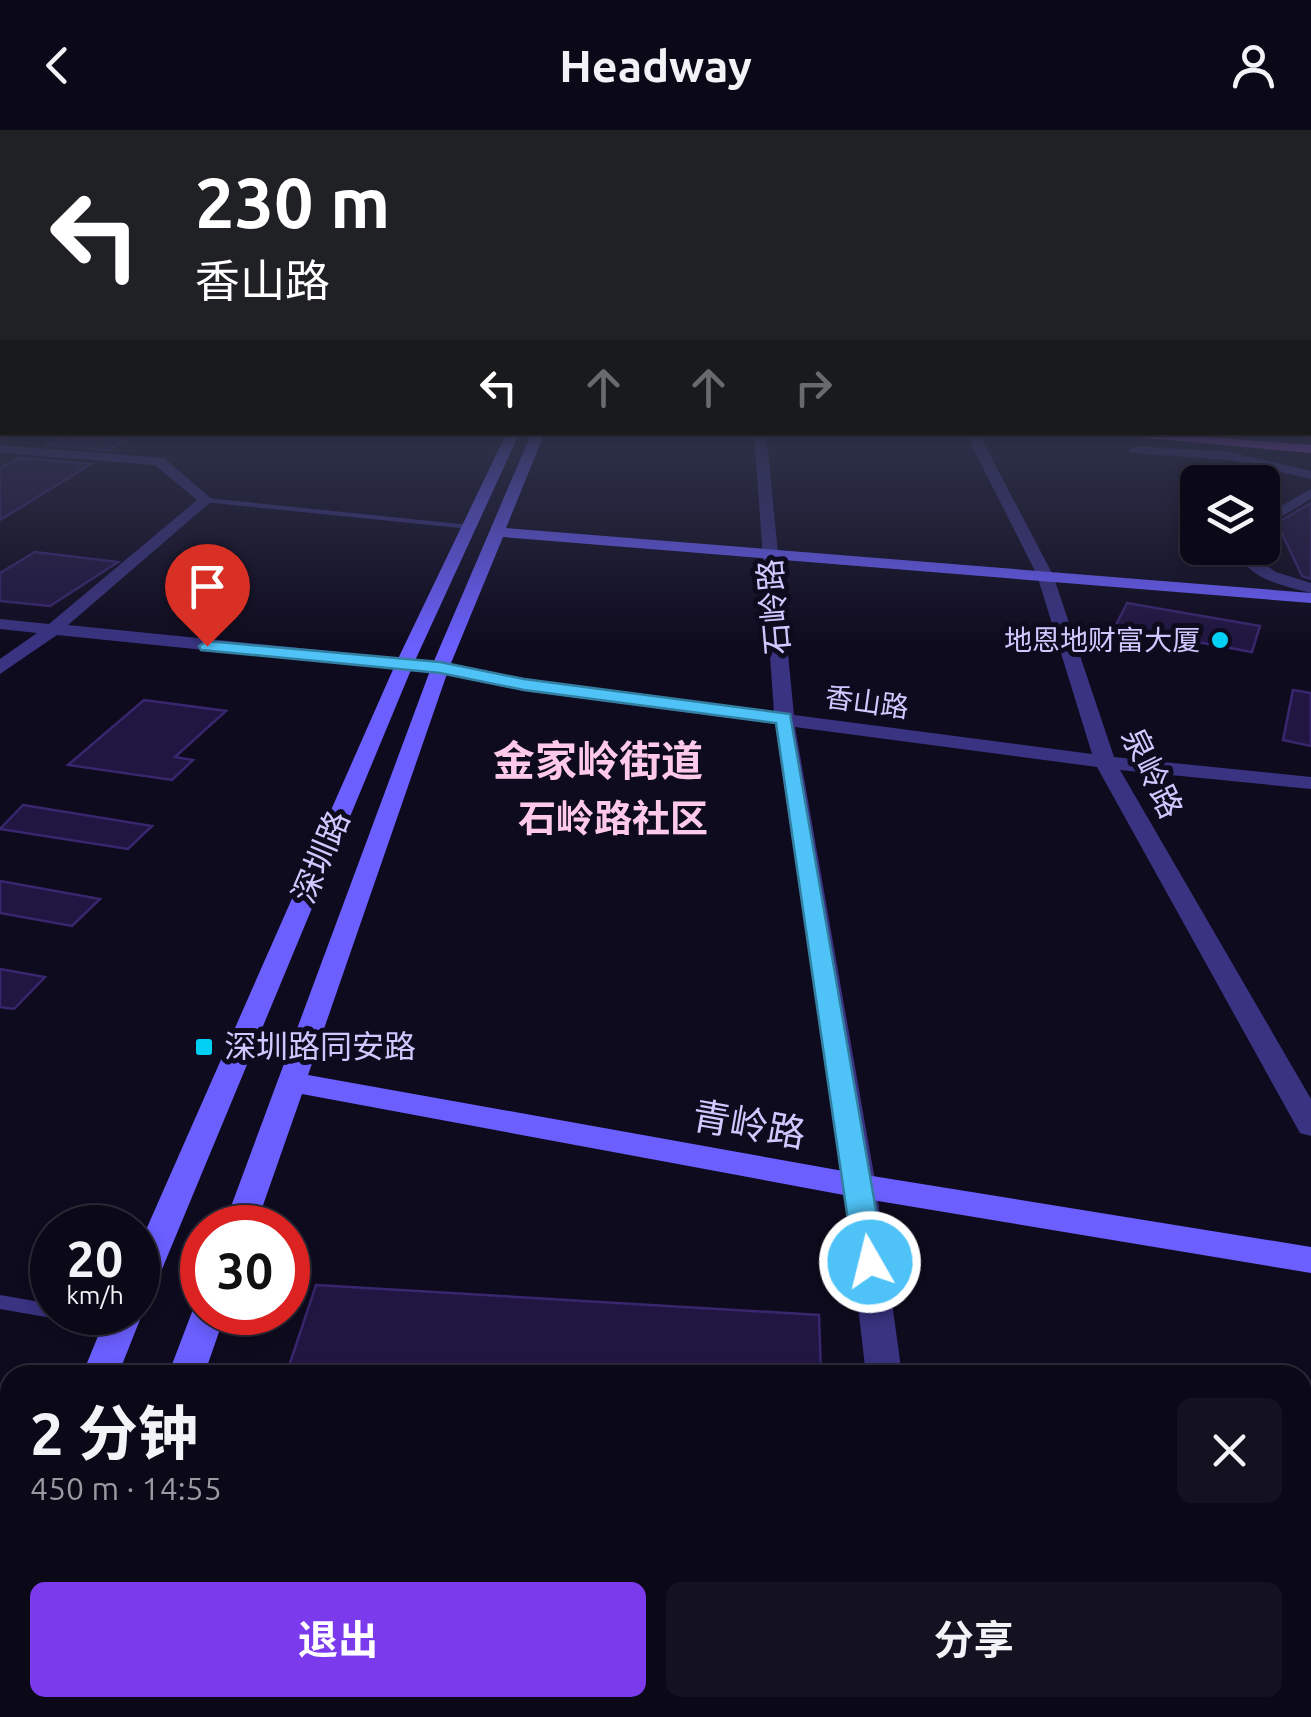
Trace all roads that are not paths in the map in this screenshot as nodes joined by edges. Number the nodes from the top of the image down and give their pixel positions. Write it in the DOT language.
graph roads {
  1 [pos="204,498"];
  2 [pos="484,498"];
  3 [pos="511,498"];
  4 [pos="765,498"];
  5 [pos="1005,498"];
  6 [pos="1303,498"];
  7 [pos="206,500"];
  8 [pos="1280,513"];
  9 [pos="470,528"];
  10 [pos="497,532"];
  11 [pos="770,556"];
  12 [pos="1255,565"];
  13 [pos="1045,575"];
  14 [pos="1311,588"];
  15 [pos="1311,598"];
  16 [pos="0,624"];
  17 [pos="52,630"];
  18 [pos="404,666"];
  19 [pos="0,668"];
  20 [pos="440,668"];
  21 [pos="784,718"];
  22 [pos="1105,762"];
  23 [pos="1311,783"];
  24 [pos="292,1082"];
  25 [pos="1311,1125"];
  26 [pos="860,1186"];
  27 [pos="247,1205"];
  28 [pos="160,1235"];
  29 [pos="1311,1260"];
  30 [pos="0,1302"];
  31 [pos="30,1307"];
  32 [pos="117,1335"];
  33 [pos="200,1335"];
  34 [pos="104,1365"];
  35 [pos="189,1365"];
  36 [pos="883,1365"];
  1 -- 7 [label="street"];
  2 -- 9 [label="main road, 深圳路"];
  3 -- 10 [label="main road, 深圳路"];
  4 -- 11 [label="street, 石岭路 / 石岭路"];
  5 -- 13 [label="street, 泉岭路"];
  6 -- 8 [label="street"];
  7 -- 9 [label="lane"];
  7 -- 17 [label="street"];
  9 -- 18 [label="main road, 深圳路"];
  10 -- 11 [label="main road"];
  10 -- 20 [label="main road, 深圳路"];
  11 -- 13 [label="main road"];
  11 -- 21 [label="street, 石岭路 / 石岭路"];
  12 -- 14 [label="street"];
  13 -- 15 [label="main road"];
  13 -- 22 [label="street, 泉岭路"];
  16 -- 17 [label="street, 香山路"];
  17 -- 18 [label="street, 香山路"];
  17 -- 19 [label="street"];
  18 -- 20 [label="street, 香山路"];
  18 -- 28 [label="main road, 深圳路"];
  20 -- 21 [label="street, 香山路"];
  20 -- 24 [label="main road, 深圳路"];
  21 -- 22 [label="street, 香山路"];
  21 -- 26 [label="street, 石岭路 / 石岭路"];
  22 -- 23 [label="street, 香山路"];
  22 -- 25 [label="street, 泉岭路"];
  24 -- 26 [label="main road, 青岭路"];
  24 -- 27 [label="main road, 深圳路"];
  26 -- 29 [label="main road, 青岭路"];
  26 -- 36 [label="street, 石岭路 / 石岭路"];
  30 -- 31 [label="lane"];
  32 -- 34 [label="main road"];
  33 -- 35 [label="main road"];
}
